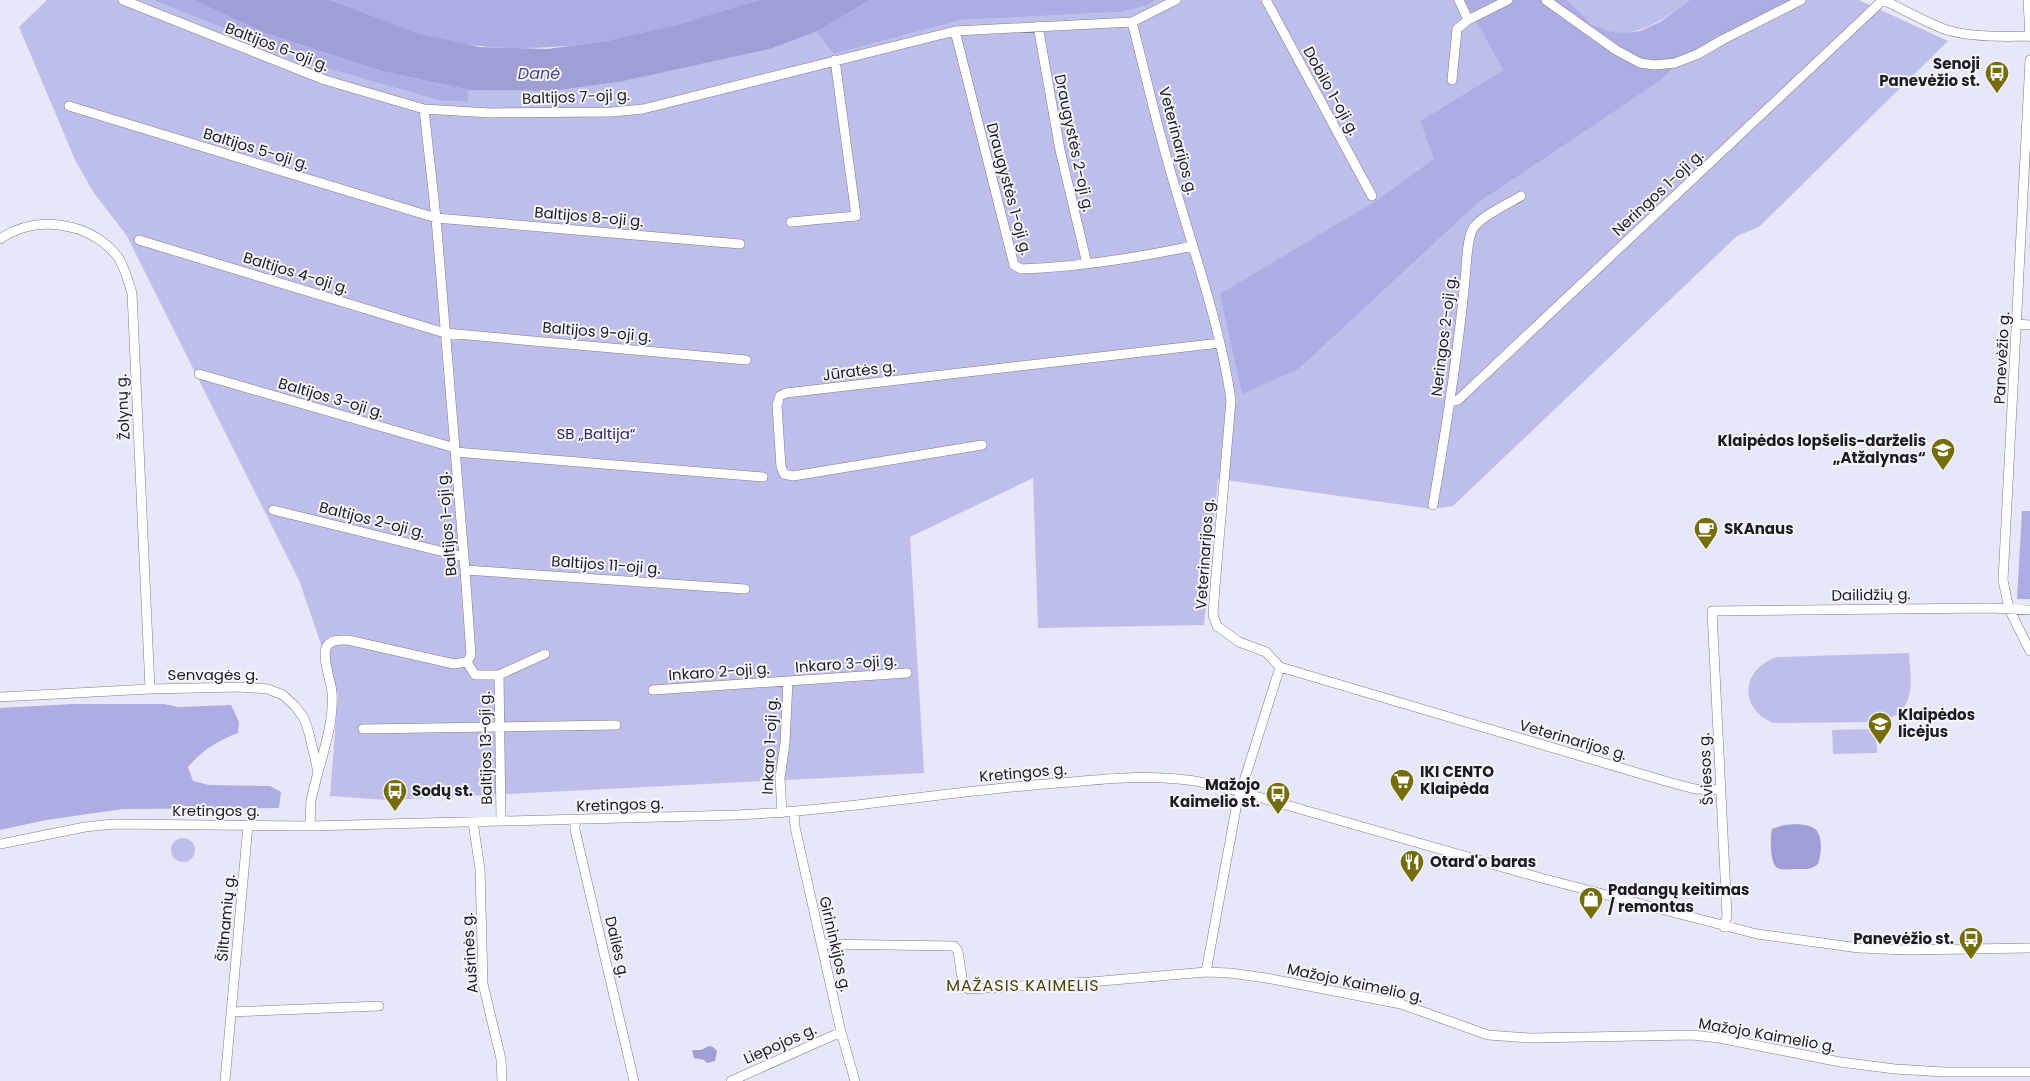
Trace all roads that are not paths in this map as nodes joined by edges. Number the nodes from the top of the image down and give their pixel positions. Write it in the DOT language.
graph roads {
  1 [pos="123,0"];
  2 [pos="1176,0"];
  3 [pos="1266,0"];
  4 [pos="1459,0"];
  5 [pos="1508,0"];
  6 [pos="1546,0"];
  7 [pos="1801,0"];
  8 [pos="1883,0"];
  9 [pos="2028,0"];
  10 [pos="1468,20"];
  11 [pos="1132,22"];
  12 [pos="1038,26"];
  13 [pos="955,31"];
  14 [pos="2030,36"];
  15 [pos="835,60"];
  16 [pos="2030,60"];
  17 [pos="1452,80"];
  18 [pos="68,106"];
  19 [pos="424,109"];
  20 [pos="1372,196"];
  21 [pos="1521,196"];
  22 [pos="436,218"];
  23 [pos="791,222"];
  24 [pos="0,239"];
  25 [pos="139,240"];
  26 [pos="740,244"];
  27 [pos="1193,246"];
  28 [pos="1087,264"];
  29 [pos="2017,324"];
  30 [pos="2030,325"];
  31 [pos="445,333"];
  32 [pos="1220,343"];
  33 [pos="746,360"];
  34 [pos="199,374"];
  35 [pos="1450,402"];
  36 [pos="982,445"];
  37 [pos="455,450"];
  38 [pos="763,477"];
  39 [pos="1434,505"];
  40 [pos="273,510"];
  41 [pos="464,557"];
  42 [pos="465,570"];
  43 [pos="745,589"];
  44 [pos="2009,609"];
  45 [pos="2030,610"];
  46 [pos="1712,611"];
  47 [pos="2030,651"];
  48 [pos="545,654"];
  49 [pos="468,662"];
  50 [pos="1280,667"];
  51 [pos="907,673"];
  52 [pos="499,675"];
  53 [pos="788,681"];
  54 [pos="150,689"];
  55 [pos="652,690"];
  56 [pos="0,697"];
  57 [pos="616,725"];
  58 [pos="500,727"];
  59 [pos="363,729"];
  60 [pos="318,772"];
  61 [pos="1721,790"];
  62 [pos="1241,791"];
  63 [pos="794,812"];
  64 [pos="782,813"];
  65 [pos="575,820"];
  66 [pos="501,821"];
  67 [pos="473,822"];
  68 [pos="248,826"];
  69 [pos="310,826"];
  70 [pos="0,844"];
  71 [pos="1724,927"];
  72 [pos="821,944"];
  73 [pos="2030,948"];
  74 [pos="1206,972"];
  75 [pos="379,1006"];
  76 [pos="231,1012"];
  77 [pos="841,1032"];
  78 [pos="2030,1072"];
  79 [pos="225,1081"];
  80 [pos="502,1081"];
  81 [pos="634,1081"];
  82 [pos="731,1081"];
  83 [pos="855,1081"];
  1 -- 19 [label="street, Baltijos 6-oji g."];
  2 -- 11 [label="street"];
  3 -- 20 [label="street, Dobilo 1-oji g."];
  4 -- 10 [label="street"];
  5 -- 10 [label="street"];
  6 -- 7 [label="street"];
  8 -- 14 [label="street"];
  8 -- 35 [label="street, Neringos 1-oji g."];
  9 -- 14 [label="street"];
  10 -- 17 [label="street"];
  11 -- 12 [label="street, Baltijos 7-oji g."];
  11 -- 27 [label="street, Veterinarijos g."];
  12 -- 13 [label="street, Baltijos 7-oji g."];
  12 -- 28 [label="street, Draugystės 2-oji g."];
  13 -- 15 [label="street, Baltijos 7-oji g."];
  13 -- 28 [label="street, Draugystės 1-oji g."];
  15 -- 19 [label="street, Baltijos 7-oji g."];
  15 -- 23 [label="street"];
  16 -- 29 [label="street, Panevėžio g."];
  18 -- 22 [label="street, Baltijos 5-oji g."];
  19 -- 22 [label="street, Baltijos 1-oji g."];
  21 -- 35 [label="street, Neringos 2-oji g."];
  22 -- 26 [label="street, Baltijos 8-oji g."];
  22 -- 31 [label="street, Baltijos 1-oji g."];
  24 -- 54 [label="street, Žolynų g."];
  25 -- 31 [label="street, Baltijos 4-oji g."];
  27 -- 28 [label="street, Draugystės 1-oji g."];
  27 -- 32 [label="street, Veterinarijos g."];
  29 -- 30 [label="street"];
  29 -- 44 [label="street, Panevėžio g."];
  31 -- 33 [label="street, Baltijos 9-oji g."];
  31 -- 37 [label="street, Baltijos 1-oji g."];
  32 -- 36 [label="street, Jūratės g."];
  32 -- 50 [label="street, Veterinarijos g."];
  34 -- 37 [label="street, Baltijos 3-oji g."];
  35 -- 39 [label="street, Neringos 2-oji g."];
  37 -- 38 [label="street, Baltijos 3-oji g."];
  37 -- 41 [label="street, Baltijos 1-oji g."];
  40 -- 41 [label="street, Baltijos 2-oji g."];
  41 -- 42 [label="street, Baltijos 1-oji g."];
  42 -- 43 [label="street, Baltijos 11-oji g."];
  42 -- 49 [label="street, Baltijos 1-oji g."];
  44 -- 45 [label="street, Dailidžių g."];
  44 -- 46 [label="street, Dailidžių g."];
  44 -- 47 [label="street, Panevėžio g."];
  46 -- 61 [label="street, Šviesos g."];
  48 -- 52 [label="street, Baltijos 13-oji g."];
  49 -- 52 [label="street, Baltijos 13-oji g."];
  49 -- 60 [label="street"];
  50 -- 61 [label="street, Veterinarijos g."];
  50 -- 62 [label="street"];
  51 -- 53 [label="street, Inkaro 3-oji g."];
  52 -- 58 [label="street, Baltijos 13-oji g."];
  53 -- 55 [label="street, Inkaro 2-oji g."];
  53 -- 64 [label="street, Inkaro 1-oji g."];
  54 -- 56 [label="street, Senvagės g."];
  54 -- 60 [label="street, Senvagės g."];
  57 -- 58 [label="street"];
  58 -- 59 [label="street"];
  58 -- 66 [label="street, Baltijos 13-oji g."];
  60 -- 69 [label="street, Senvagės g."];
  61 -- 71 [label="street, Šviesos g."];
  62 -- 63 [label="street, Kretingos g."];
  62 -- 71 [label="street, Kretingos g."];
  62 -- 74 [label="street"];
  63 -- 64 [label="street, Kretingos g."];
  63 -- 72 [label="street, Girininkijos g."];
  64 -- 65 [label="street, Kretingos g."];
  65 -- 66 [label="street, Kretingos g."];
  65 -- 81 [label="street, Dailės g."];
  66 -- 67 [label="street, Kretingos g."];
  67 -- 69 [label="street, Kretingos g."];
  67 -- 80 [label="street, Aušrinės g."];
  68 -- 69 [label="street, Kretingos g."];
  68 -- 70 [label="street, Kretingos g."];
  68 -- 76 [label="street, Šiltnamių g."];
  71 -- 73 [label="street, Kretingos g."];
  72 -- 74 [label="street, Mažojo Kaimelio g."];
  72 -- 77 [label="street, Girininkijos g."];
  74 -- 78 [label="street, Mažojo Kaimelio g."];
  75 -- 76 [label="street"];
  76 -- 79 [label="street, Šiltnamių g."];
  77 -- 82 [label="street, Liepojos g."];
  77 -- 83 [label="street, Girininkijos g."];
}
